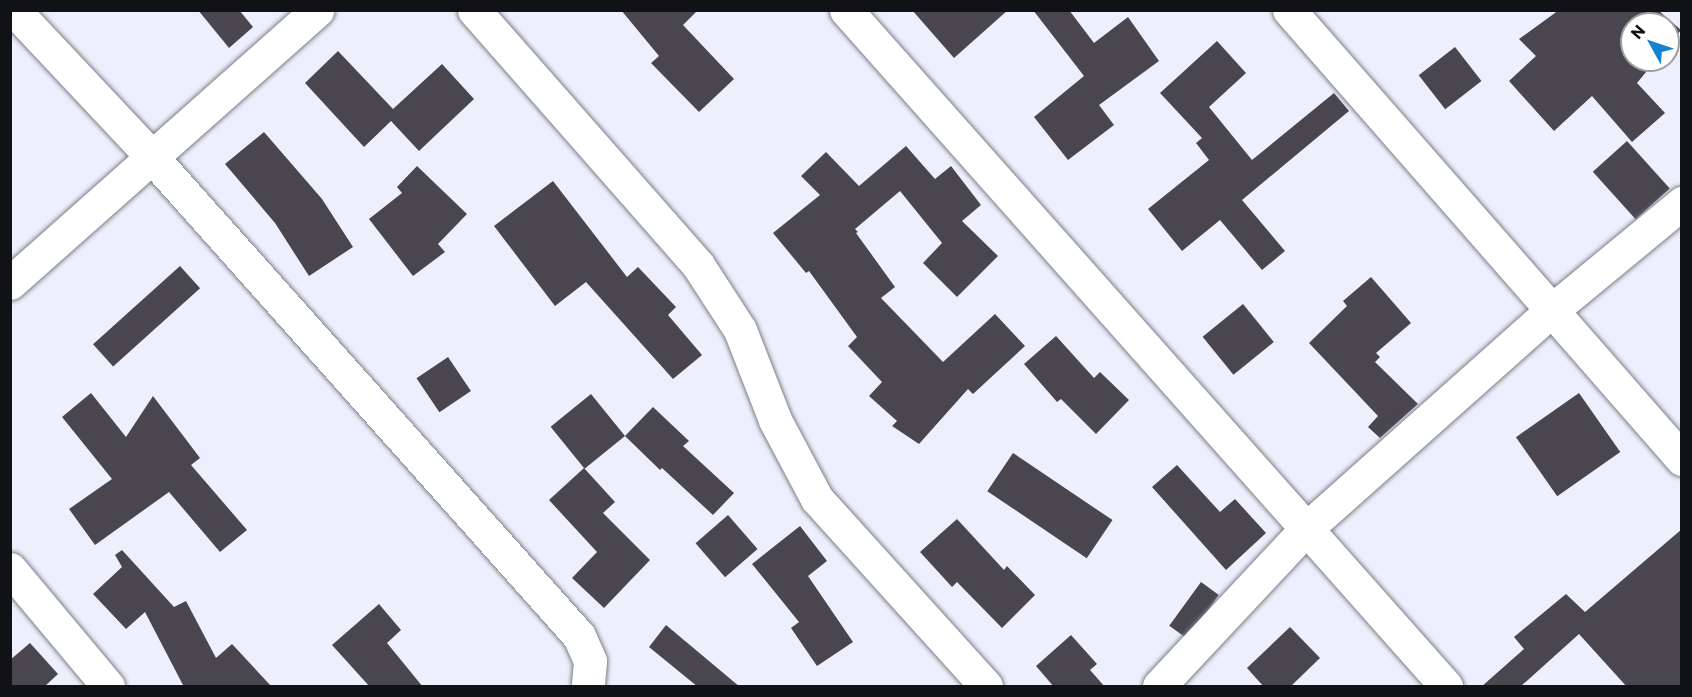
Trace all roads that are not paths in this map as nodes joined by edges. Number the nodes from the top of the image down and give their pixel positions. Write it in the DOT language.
graph roads {
  1 [pos="14,10"];
  2 [pos="316,10"];
  3 [pos="474,10"];
  4 [pos="846,10"];
  5 [pos="1289,10"];
  6 [pos="151,156"];
  7 [pos="1682,203"];
  8 [pos="10,283"];
  9 [pos="1551,311"];
  10 [pos="1682,459"];
  11 [pos="1306,529"];
  12 [pos="10,569"];
  13 [pos="108,687"];
  14 [pos="588,687"];
  15 [pos="986,687"];
  16 [pos="1159,687"];
  17 [pos="1446,687"];
  1 -- 6 [label="street"];
  2 -- 6 [label="street"];
  3 -- 15 [label="street"];
  4 -- 11 [label="street"];
  5 -- 9 [label="street"];
  6 -- 8 [label="street"];
  6 -- 14 [label="street"];
  7 -- 9 [label="street"];
  9 -- 10 [label="street"];
  9 -- 11 [label="street"];
  11 -- 16 [label="street"];
  11 -- 17 [label="street"];
  12 -- 13 [label="street"];
}
